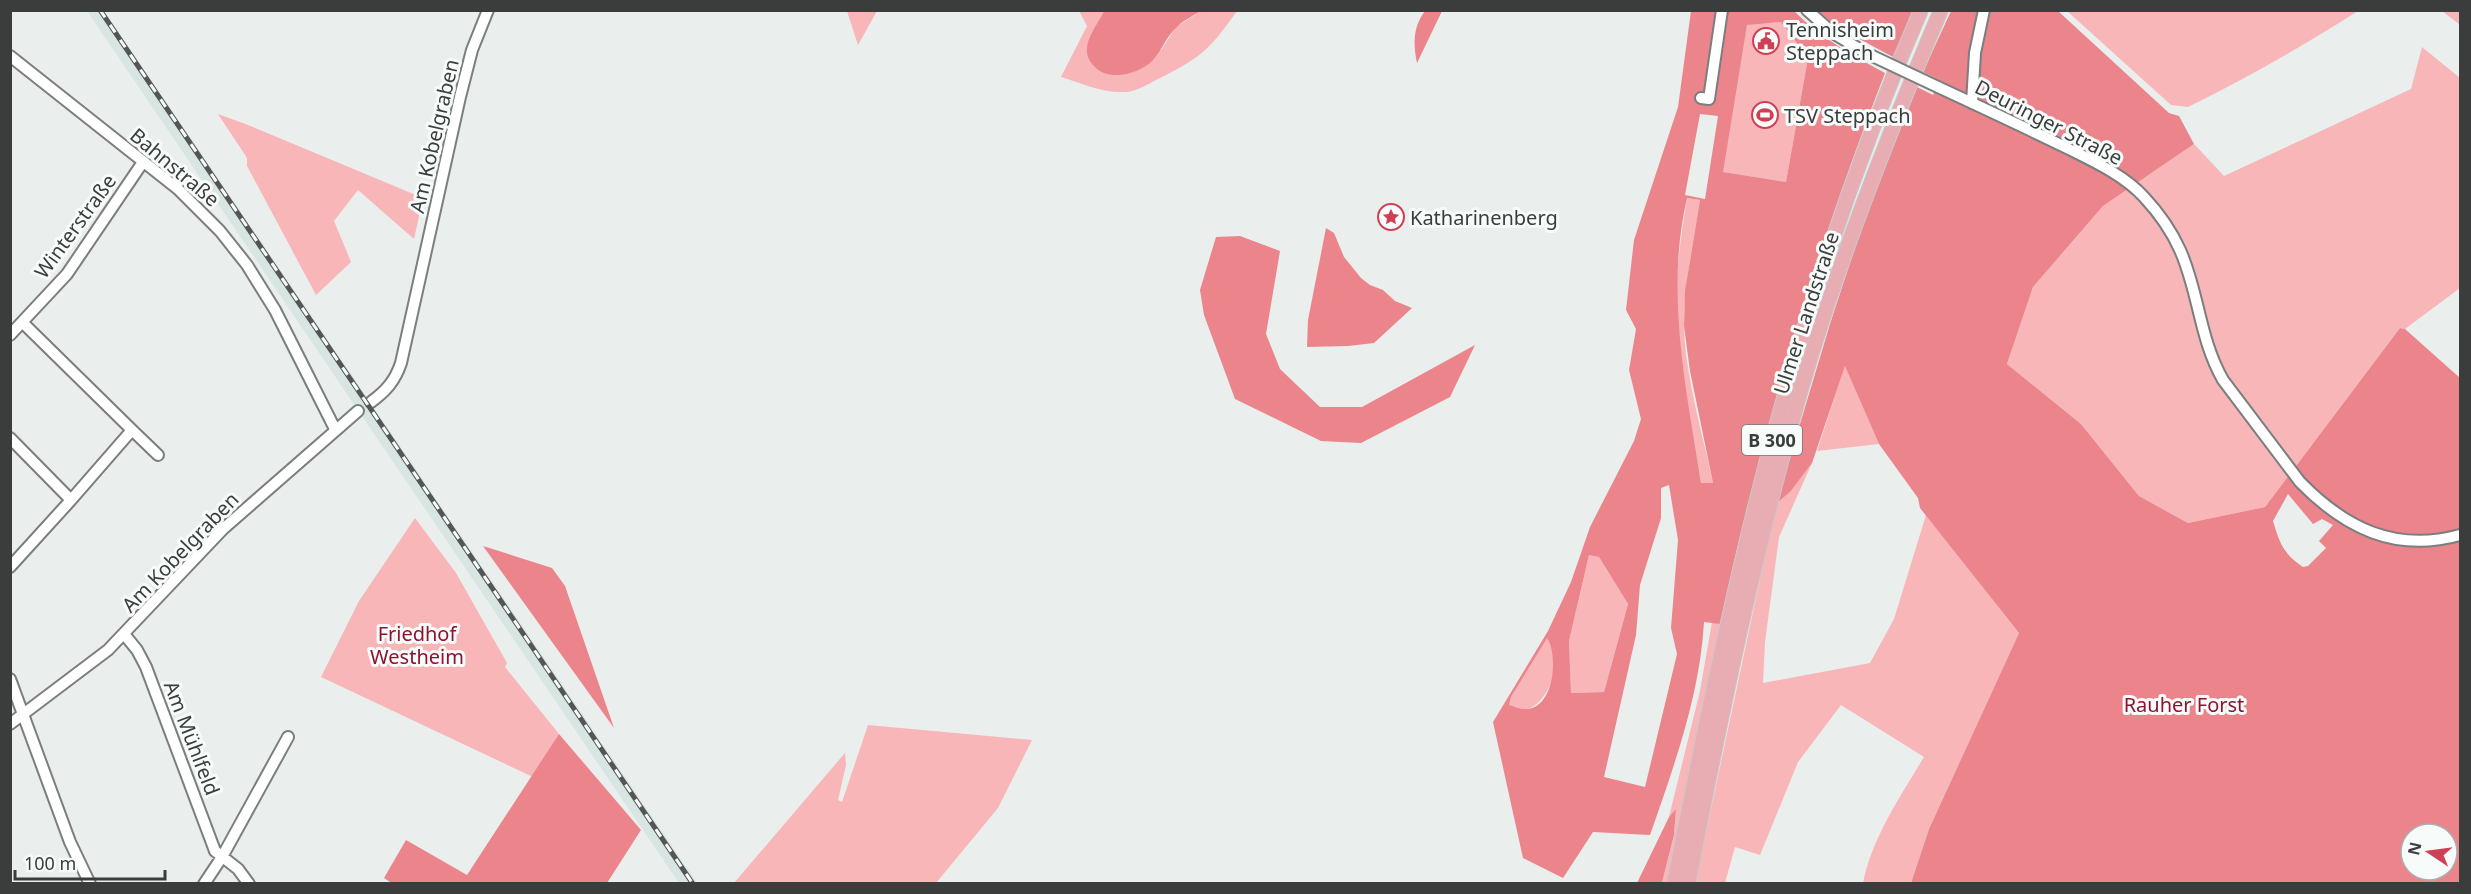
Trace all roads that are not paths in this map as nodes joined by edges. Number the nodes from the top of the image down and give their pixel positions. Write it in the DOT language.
graph roads {
  1 [pos="488,10"];
  2 [pos="1722,10"];
  3 [pos="1807,10"];
  4 [pos="1921,10"];
  5 [pos="1941,10"];
  6 [pos="1984,10"];
  7 [pos="10,56"];
  8 [pos="1701,98"];
  9 [pos="1972,103"];
  10 [pos="143,162"];
  11 [pos="22,322"];
  12 [pos="10,335"];
  13 [pos="370,402"];
  14 [pos="358,411"];
  15 [pos="335,429"];
  16 [pos="132,430"];
  17 [pos="10,438"];
  18 [pos="158,455"];
  19 [pos="71,500"];
  20 [pos="2460,535"];
  21 [pos="10,567"];
  22 [pos="124,634"];
  23 [pos="10,679"];
  24 [pos="25,715"];
  25 [pos="10,724"];
  26 [pos="288,737"];
  27 [pos="222,857"];
  28 [pos="90,884"];
  29 [pos="204,884"];
  30 [pos="249,884"];
  31 [pos="1674,884"];
  32 [pos="1688,884"];
  1 -- 13 [label="street, Am Kobelgraben"];
  2 -- 8 [label="street"];
  3 -- 9 [label="street, Deuringer Straße, bridge"];
  4 -- 31 [label="main road, Ulmer Landstraße / B 300"];
  5 -- 32 [label="main road, Ulmer Landstraße / B 300"];
  6 -- 9 [label="street"];
  7 -- 10 [label="street, Bahnstraße"];
  9 -- 20 [label="street, Deuringer Straße"];
  10 -- 11 [label="street, Winterstraße"];
  10 -- 15 [label="street, Bahnstraße"];
  11 -- 12 [label="street, Winterstraße"];
  11 -- 16 [label="street"];
  14 -- 15 [label="street, Am Kobelgraben"];
  15 -- 22 [label="street, Am Kobelgraben"];
  16 -- 18 [label="street"];
  16 -- 19 [label="street"];
  17 -- 19 [label="street"];
  19 -- 21 [label="street"];
  22 -- 24 [label="street, Am Kobelgraben"];
  22 -- 27 [label="street, Am Mühlfeld"];
  23 -- 24 [label="street"];
  24 -- 25 [label="street, Am Kobelgraben"];
  24 -- 28 [label="street"];
  26 -- 27 [label="street"];
  27 -- 29 [label="street"];
  27 -- 30 [label="street, Am Mühlfeld"];
}
